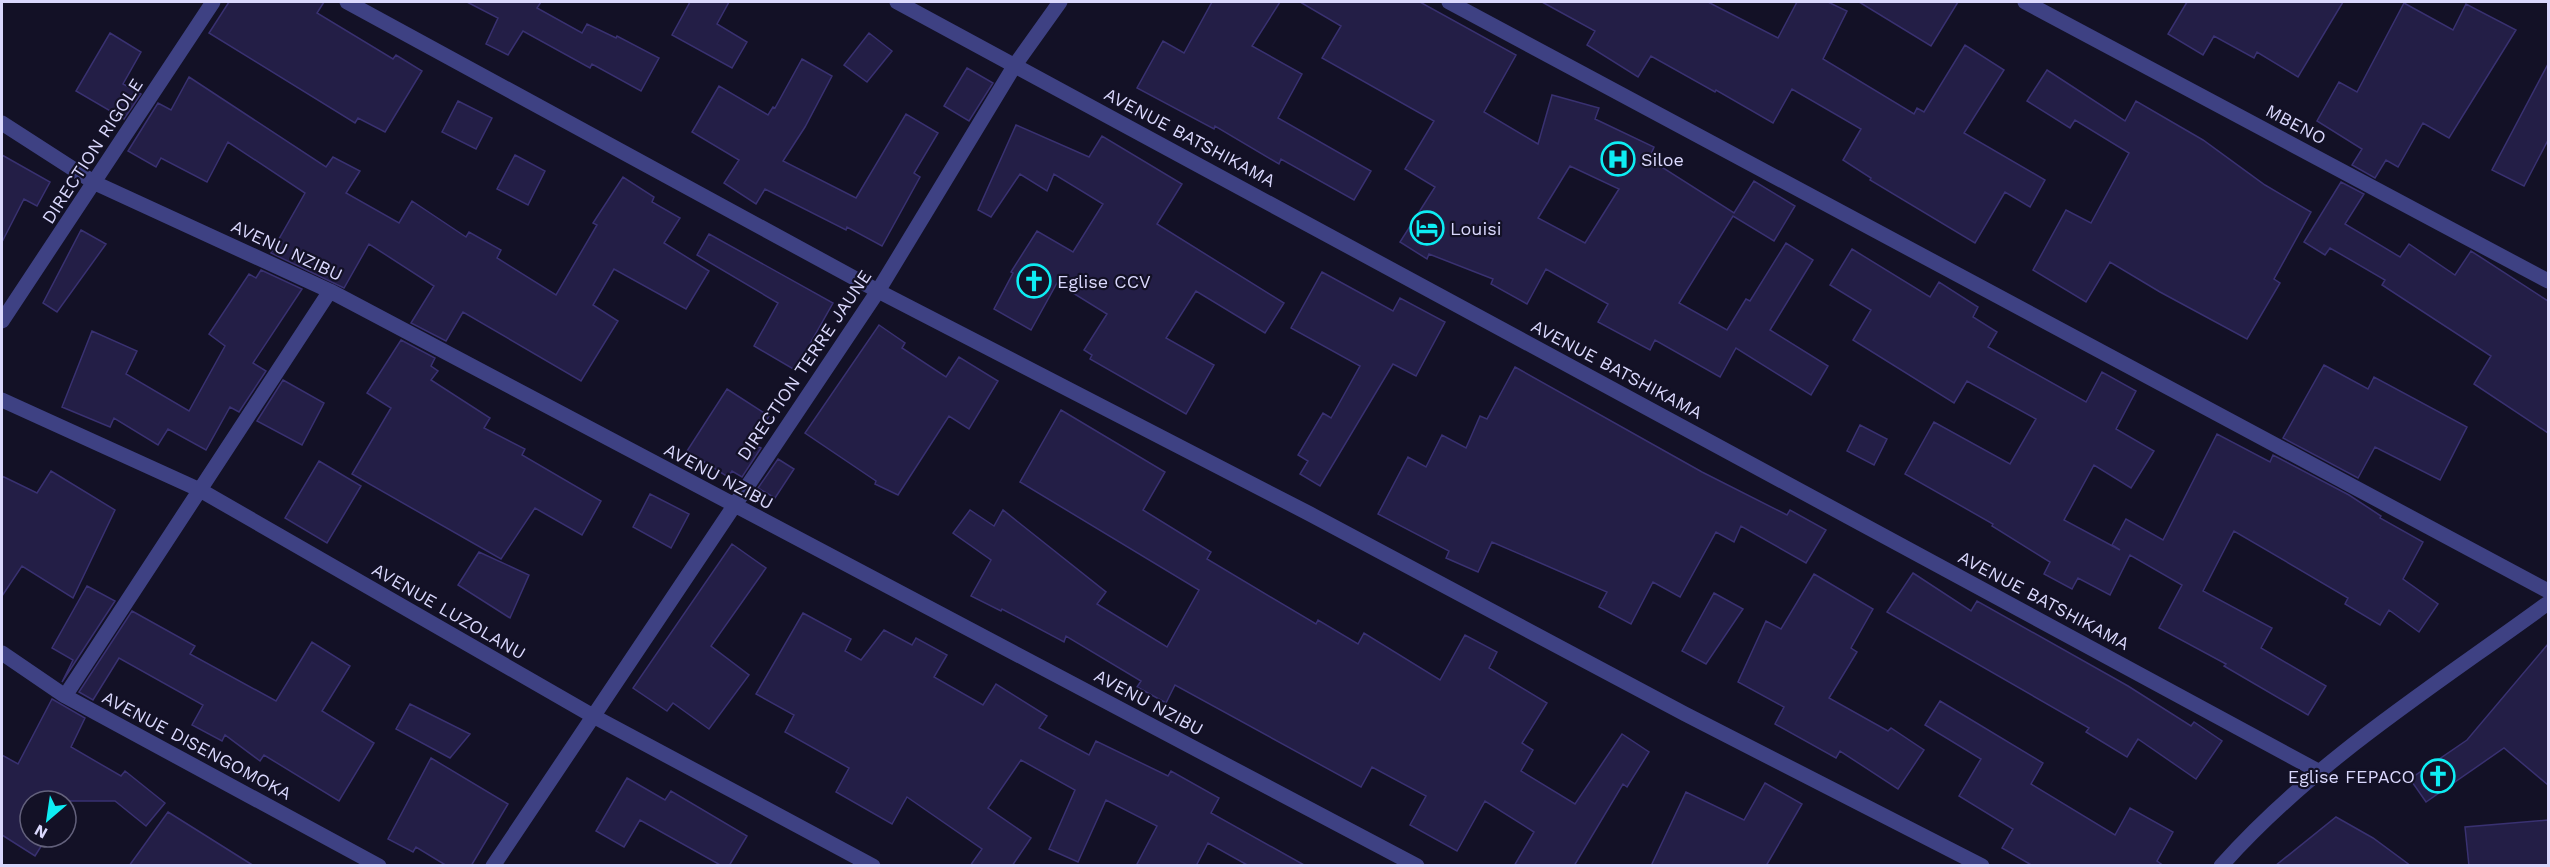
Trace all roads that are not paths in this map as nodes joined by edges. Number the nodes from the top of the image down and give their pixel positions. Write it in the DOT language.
graph roads {
  1 [pos="213,2"];
  2 [pos="347,2"];
  3 [pos="897,2"];
  4 [pos="1060,2"];
  5 [pos="1449,2"];
  6 [pos="2025,2"];
  7 [pos="1015,65"];
  8 [pos="2,123"];
  9 [pos="95,183"];
  10 [pos="2548,281"];
  11 [pos="330,291"];
  12 [pos="878,291"];
  13 [pos="2,321"];
  14 [pos="2,400"];
  15 [pos="200,490"];
  16 [pos="733,506"];
  17 [pos="2548,591"];
  18 [pos="2548,603"];
  19 [pos="2,653"];
  20 [pos="65,696"];
  21 [pos="593,716"];
  22 [pos="2318,771"];
  23 [pos="379,866"];
  24 [pos="492,866"];
  25 [pos="873,866"];
  26 [pos="1417,866"];
  27 [pos="1982,866"];
  28 [pos="2221,866"];
  1 -- 9 [label="street, DIRECTION RIGOLE"];
  2 -- 12 [label="street"];
  3 -- 7 [label="street, AVENUE BATSHIKAMA"];
  4 -- 7 [label="street, DIRECTION TERRE JAUNE"];
  5 -- 17 [label="street"];
  6 -- 10 [label="street, MBENO"];
  7 -- 12 [label="street, DIRECTION TERRE JAUNE"];
  7 -- 22 [label="street, AVENUE BATSHIKAMA"];
  8 -- 9 [label="street, AVENU NZIBU"];
  9 -- 11 [label="street, AVENU NZIBU"];
  9 -- 13 [label="street, DIRECTION RIGOLE"];
  11 -- 15 [label="street"];
  11 -- 16 [label="street, AVENU NZIBU"];
  12 -- 16 [label="street, DIRECTION TERRE JAUNE"];
  12 -- 27 [label="street"];
  14 -- 15 [label="street, AVENUE LUZOLANU"];
  15 -- 20 [label="street"];
  15 -- 21 [label="street, AVENUE LUZOLANU"];
  16 -- 21 [label="street, DIRECTION TERRE JAUNE"];
  16 -- 26 [label="street, AVENU NZIBU"];
  18 -- 22 [label="street"];
  19 -- 20 [label="street, AVENUE DISENGOMOKA"];
  20 -- 23 [label="street, AVENUE DISENGOMOKA"];
  21 -- 24 [label="street, DIRECTION TERRE JAUNE"];
  21 -- 25 [label="street, AVENUE LUZOLANU"];
  22 -- 28 [label="street"];
}
